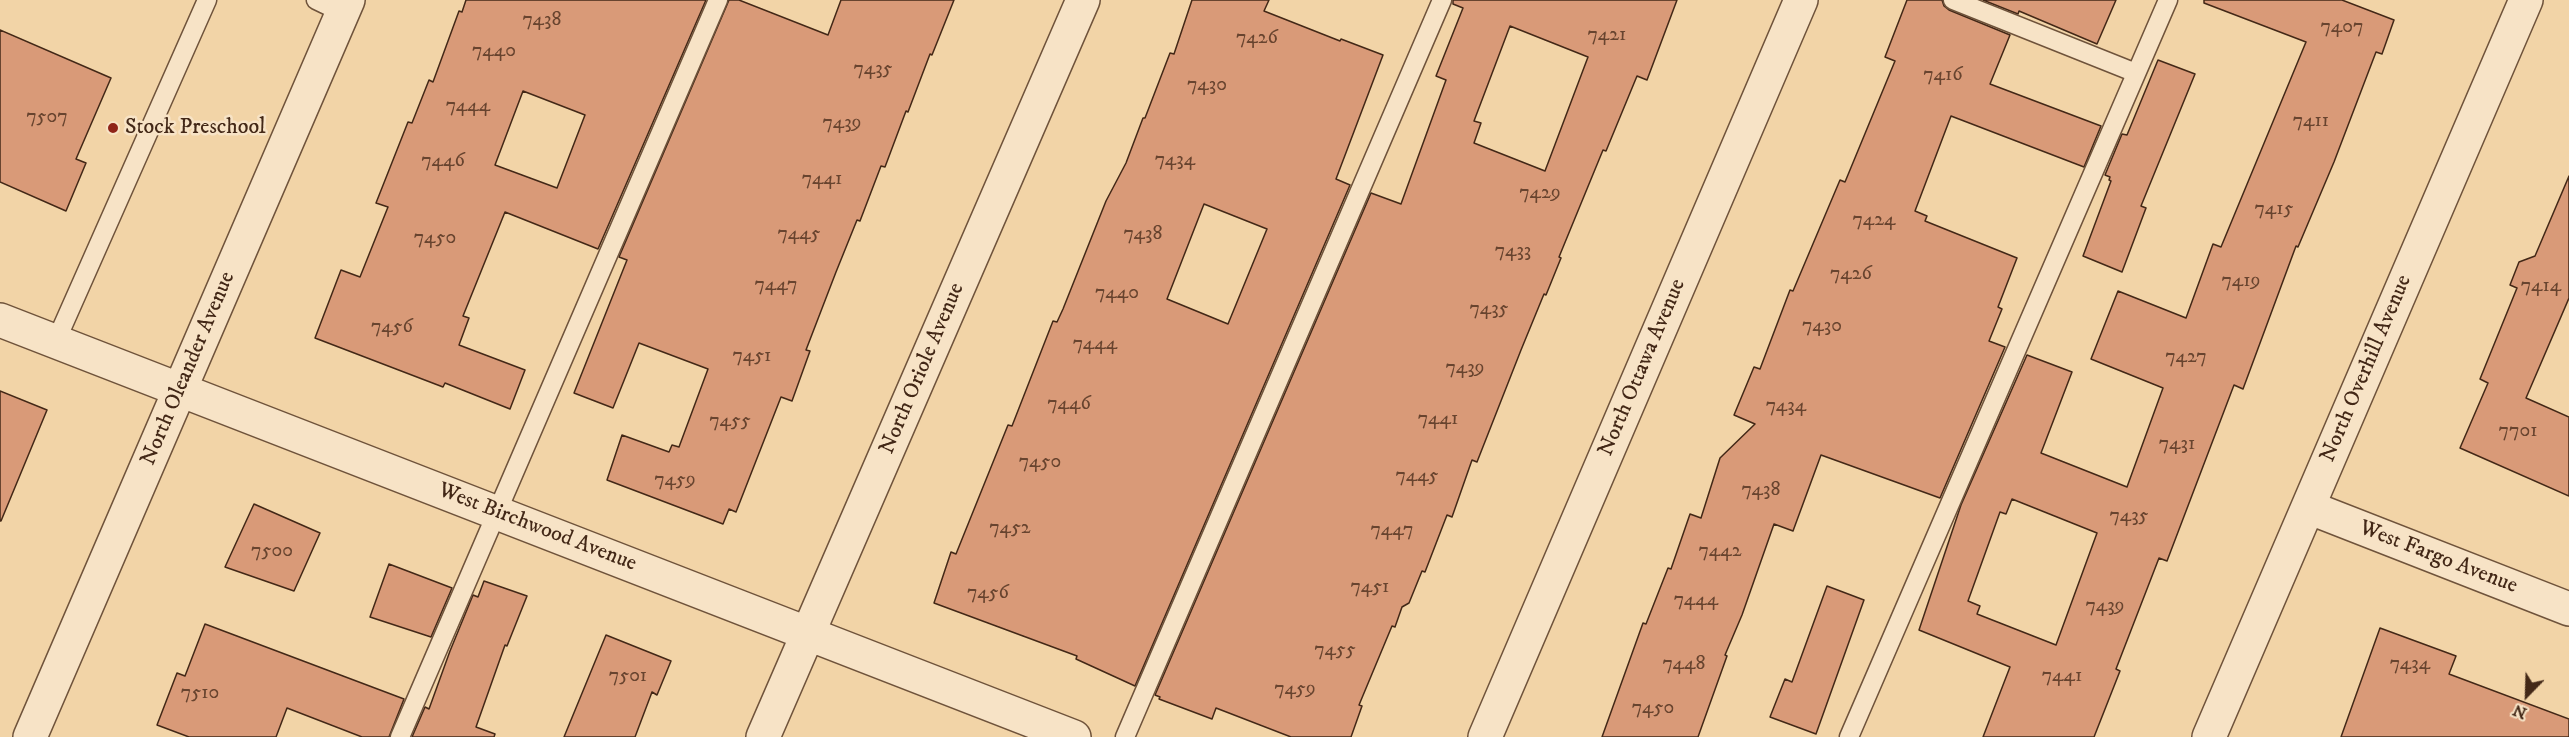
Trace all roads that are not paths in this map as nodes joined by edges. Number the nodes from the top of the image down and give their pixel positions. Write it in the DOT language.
graph roads {
  1 [pos="207,0"];
  2 [pos="718,0"];
  3 [pos="1083,0"];
  4 [pos="1442,0"];
  5 [pos="1801,0"];
  6 [pos="1953,0"];
  7 [pos="2168,0"];
  8 [pos="2526,0"];
  9 [pos="335,4"];
  10 [pos="2136,73"];
  11 [pos="0,320"];
  12 [pos="56,341"];
  13 [pos="180,389"];
  14 [pos="2308,507"];
  15 [pos="495,512"];
  16 [pos="2569,609"];
  17 [pos="808,634"];
  18 [pos="30,737"];
  19 [pos="400,737"];
  20 [pos="763,737"];
  21 [pos="1074,737"];
  22 [pos="1125,737"];
  23 [pos="1485,737"];
  24 [pos="1849,737"];
  25 [pos="2209,737"];
  1 -- 12 [label="lane"];
  2 -- 15 [label="lane"];
  3 -- 17 [label="street, North Oriole Avenue"];
  4 -- 22 [label="lane"];
  5 -- 23 [label="street, North Ottawa Avenue"];
  6 -- 10 [label="lane"];
  7 -- 10 [label="lane"];
  8 -- 14 [label="street, North Overhill Avenue"];
  9 -- 13 [label="street, North Oleander Avenue"];
  10 -- 24 [label="lane"];
  11 -- 12 [label="street, West Birchwood Avenue"];
  12 -- 13 [label="street, West Birchwood Avenue"];
  13 -- 15 [label="street, West Birchwood Avenue"];
  13 -- 18 [label="street, North Oleander Avenue"];
  14 -- 16 [label="street, West Fargo Avenue"];
  14 -- 25 [label="street, North Overhill Avenue"];
  15 -- 17 [label="street, West Birchwood Avenue"];
  15 -- 19 [label="lane"];
  17 -- 20 [label="street, North Oriole Avenue"];
  17 -- 21 [label="street, West Birchwood Avenue"];
}
